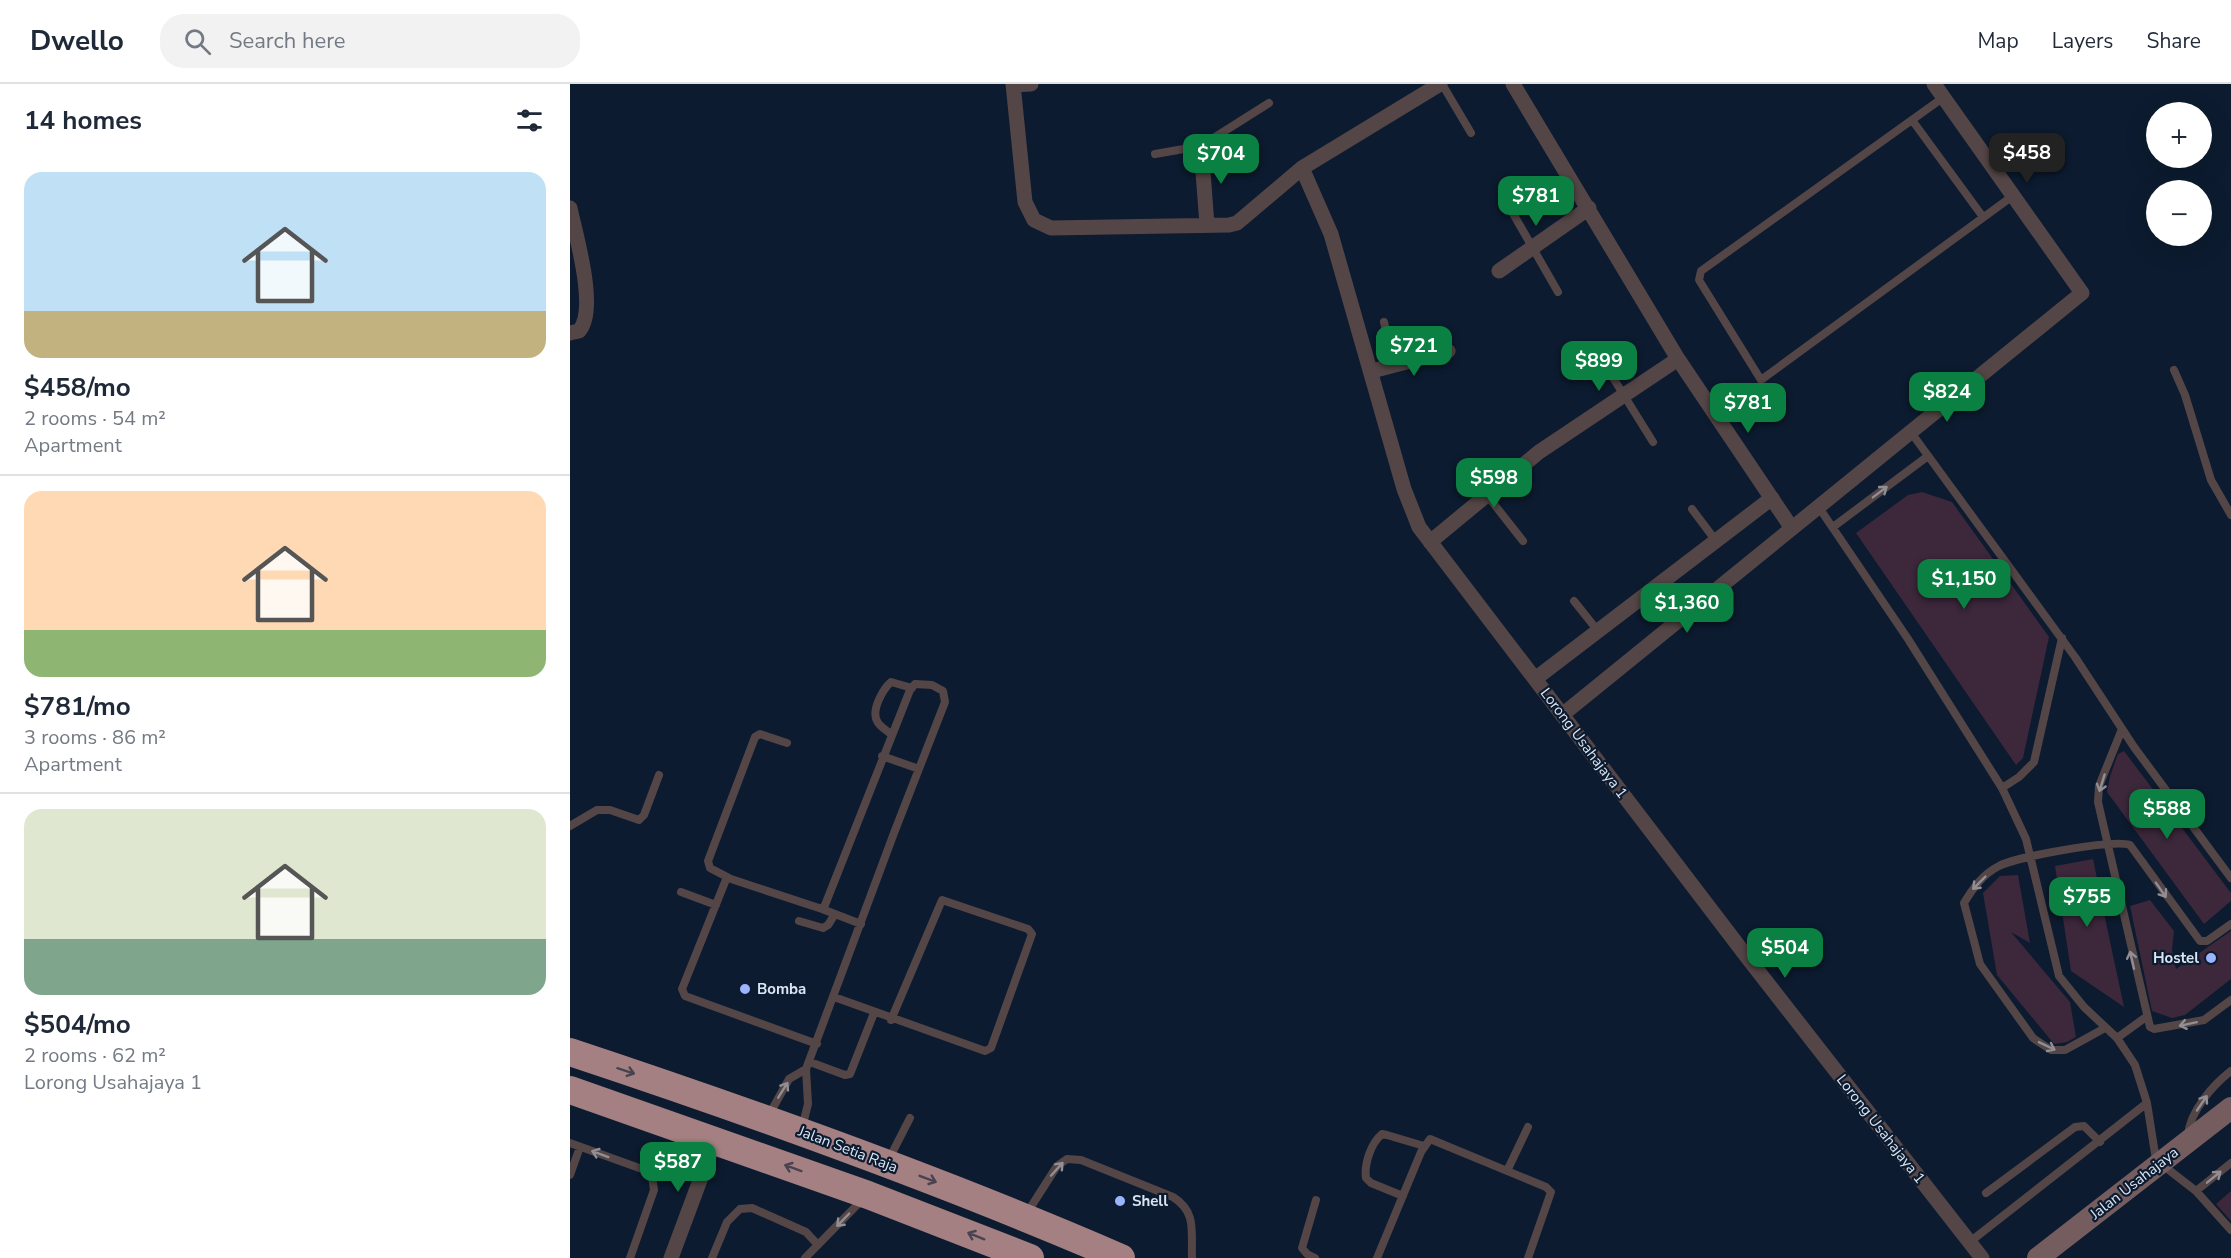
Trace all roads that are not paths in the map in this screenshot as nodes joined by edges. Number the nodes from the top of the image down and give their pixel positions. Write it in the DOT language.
graph roads {
  1 [pos="1013,84"];
  2 [pos="1031,84"];
  3 [pos="1441,84"];
  4 [pos="1513,84"];
  5 [pos="1934,84"];
  6 [pos="1414,91"];
  7 [pos="1944,97"];
  8 [pos="1269,103"];
  9 [pos="1912,120"];
  10 [pos="1471,133"];
  11 [pos="1201,146"];
  12 [pos="1155,154"];
  13 [pos="1302,168"];
  14 [pos="2014,195"];
  15 [pos="1507,203"];
  16 [pos="570,208"];
  17 [pos="1589,208"];
  18 [pos="1983,217"];
  19 [pos="1207,225"];
  20 [pos="1535,248"];
  21 [pos="1499,271"];
  22 [pos="1558,292"];
  23 [pos="1384,322"];
  24 [pos="570,333"];
  25 [pos="1448,351"];
  26 [pos="1678,359"];
  27 [pos="1602,360"];
  28 [pos="1394,366"];
  29 [pos="2174,370"];
  30 [pos="1372,371"];
  31 [pos="1625,396"];
  32 [pos="1910,431"];
  33 [pos="1653,442"];
  34 [pos="1928,456"];
  35 [pos="1486,494"];
  36 [pos="1772,498"];
  37 [pos="1817,506"];
  38 [pos="1692,509"];
  39 [pos="2231,515"];
  40 [pos="1791,527"];
  41 [pos="1833,527"];
  42 [pos="1523,540"];
  43 [pos="1716,541"];
  44 [pos="1430,542"];
  45 [pos="1574,601"];
  46 [pos="1598,631"];
  47 [pos="2062,638"];
  48 [pos="1535,679"];
  49 [pos="912,688"];
  50 [pos="1562,715"];
  51 [pos="2122,729"];
  52 [pos="891,734"];
  53 [pos="787,743"];
  54 [pos="882,756"];
  55 [pos="919,769"];
  56 [pos="658,775"];
  57 [pos="2002,788"];
  58 [pos="570,826"];
  59 [pos="2105,844"];
  60 [pos="2030,858"];
  61 [pos="727,877"];
  62 [pos="2231,878"];
  63 [pos="681,892"];
  64 [pos="716,905"];
  65 [pos="822,909"];
  66 [pos="835,914"];
  67 [pos="799,921"];
  68 [pos="861,924"];
  69 [pos="2231,924"];
  70 [pos="834,997"];
  71 [pos="2231,1000"];
  72 [pos="874,1013"];
  73 [pos="2146,1017"];
  74 [pos="891,1020"];
  75 [pos="2105,1028"];
  76 [pos="2117,1038"];
  77 [pos="817,1044"];
  78 [pos="570,1053"];
  79 [pos="808,1065"];
  80 [pos="2231,1071"];
  81 [pos="570,1090"];
  82 [pos="2147,1103"];
  83 [pos="2231,1108"];
  84 [pos="767,1119"];
  85 [pos="910,1119"];
  86 [pos="1528,1127"];
  87 [pos="801,1131"];
  88 [pos="715,1140"];
  89 [pos="2100,1142"];
  90 [pos="2187,1142"];
  91 [pos="570,1143"];
  92 [pos="1424,1146"];
  93 [pos="580,1147"];
  94 [pos="886,1163"];
  95 [pos="2159,1163"];
  96 [pos="2231,1163"];
  97 [pos="1507,1171"];
  98 [pos="570,1175"];
  99 [pos="2196,1191"];
  100 [pos="1986,1193"];
  101 [pos="867,1195"];
  102 [pos="1403,1196"];
  103 [pos="1316,1200"];
  104 [pos="1024,1217"];
  105 [pos="2231,1230"];
  106 [pos="1971,1241"];
  107 [pos="818,1245"];
  108 [pos="630,1258"];
  109 [pos="671,1258"];
  110 [pos="712,1258"];
  111 [pos="805,1258"];
  112 [pos="1030,1258"];
  113 [pos="1121,1258"];
  114 [pos="1192,1258"];
  115 [pos="1315,1258"];
  116 [pos="1378,1258"];
  117 [pos="1528,1258"];
  118 [pos="1982,1258"];
  119 [pos="2038,1258"];
  1 -- 2 [label="street"];
  1 -- 19 [label="street"];
  3 -- 6 [label="street"];
  3 -- 10 [label="lane"];
  4 -- 17 [label="street"];
  5 -- 7 [label="street"];
  6 -- 13 [label="street"];
  7 -- 9 [label="lane"];
  7 -- 14 [label="street"];
  8 -- 11 [label="lane"];
  9 -- 18 [label="lane"];
  9 -- 18 [label="lane"];
  11 -- 12 [label="lane"];
  11 -- 19 [label="street"];
  13 -- 19 [label="street"];
  13 -- 30 [label="street, Lorong Usahajaya 1"];
  14 -- 18 [label="lane"];
  14 -- 32 [label="street"];
  15 -- 20 [label="lane"];
  16 -- 24 [label="street"];
  17 -- 20 [label="street"];
  17 -- 26 [label="street"];
  20 -- 21 [label="street"];
  20 -- 22 [label="lane"];
  23 -- 28 [label="lane"];
  25 -- 28 [label="street"];
  26 -- 31 [label="street"];
  26 -- 36 [label="street"];
  27 -- 31 [label="lane"];
  28 -- 30 [label="street"];
  29 -- 39 [label="lane"];
  30 -- 44 [label="street, Lorong Usahajaya 1"];
  31 -- 33 [label="lane"];
  31 -- 35 [label="street"];
  32 -- 34 [label="lane"];
  32 -- 37 [label="street"];
  41 -- 34 [label="lane, one-way"];
  34 -- 47 [label="lane"];
  35 -- 42 [label="lane"];
  35 -- 44 [label="street"];
  36 -- 40 [label="street"];
  36 -- 43 [label="street"];
  37 -- 40 [label="street"];
  37 -- 41 [label="lane"];
  38 -- 43 [label="lane"];
  40 -- 50 [label="street"];
  41 -- 57 [label="lane"];
  43 -- 46 [label="street"];
  44 -- 48 [label="street, Lorong Usahajaya 1"];
  45 -- 46 [label="lane"];
  46 -- 48 [label="street"];
  47 -- 51 [label="lane"];
  47 -- 57 [label="lane"];
  48 -- 50 [label="street, Lorong Usahajaya 1"];
  49 -- 52 [label="lane"];
  49 -- 52 [label="lane"];
  49 -- 55 [label="lane"];
  50 -- 106 [label="street, Lorong Usahajaya 1"];
  51 -- 59 [label="lane, one-way"];
  51 -- 62 [label="lane"];
  52 -- 54 [label="lane"];
  53 -- 61 [label="lane"];
  54 -- 55 [label="lane"];
  54 -- 65 [label="lane"];
  55 -- 68 [label="lane"];
  56 -- 58 [label="lane"];
  57 -- 60 [label="lane"];
  59 -- 60 [label="lane"];
  59 -- 69 [label="lane, one-way"];
  73 -- 59 [label="lane, one-way"];
  60 -- 75 [label="lane"];
  60 -- 75 [label="lane, one-way"];
  61 -- 64 [label="lane"];
  61 -- 65 [label="lane"];
  63 -- 64 [label="lane"];
  64 -- 77 [label="lane"];
  65 -- 66 [label="lane"];
  66 -- 67 [label="lane"];
  66 -- 68 [label="lane"];
  68 -- 70 [label="lane"];
  70 -- 72 [label="lane"];
  70 -- 77 [label="lane"];
  71 -- 73 [label="lane, one-way"];
  72 -- 74 [label="lane"];
  72 -- 79 [label="lane"];
  73 -- 76 [label="lane"];
  74 -- 74 [label="lane"];
  75 -- 76 [label="lane"];
  76 -- 82 [label="lane"];
  77 -- 79 [label="lane"];
  78 -- 84 [label="highway, Jalan Setia Raja, one-way"];
  84 -- 79 [label="lane, one-way"];
  79 -- 87 [label="lane"];
  90 -- 80 [label="lane, one-way"];
  81 -- 88 [label="highway"];
  82 -- 89 [label="lane"];
  82 -- 95 [label="lane"];
  83 -- 90 [label="street, Jalan Usahajaya"];
  84 -- 87 [label="highway, Jalan Setia Raja"];
  85 -- 94 [label="lane"];
  86 -- 97 [label="lane"];
  87 -- 94 [label="highway, Jalan Setia Raja"];
  101 -- 88 [label="highway, one-way"];
  88 -- 109 [label="street"];
  89 -- 100 [label="lane"];
  89 -- 106 [label="lane"];
  90 -- 95 [label="street, Jalan Usahajaya"];
  91 -- 93 [label="lane"];
  92 -- 97 [label="lane"];
  92 -- 102 [label="lane"];
  92 -- 102 [label="lane"];
  93 -- 98 [label="lane"];
  108 -- 93 [label="lane, one-way"];
  94 -- 104 [label="highway, Jalan Setia Raja, one-way"];
  95 -- 99 [label="lane"];
  95 -- 119 [label="street, Jalan Usahajaya"];
  99 -- 96 [label="lane, one-way"];
  97 -- 117 [label="lane"];
  99 -- 105 [label="lane"];
  101 -- 107 [label="lane, one-way"];
  112 -- 101 [label="highway, one-way"];
  102 -- 116 [label="lane"];
  103 -- 115 [label="lane"];
  104 -- 113 [label="highway, Jalan Setia Raja"];
  104 -- 114 [label="lane, one-way"];
  106 -- 118 [label="street, Lorong Usahajaya 1"];
  107 -- 110 [label="lane"];
  107 -- 111 [label="lane"];
}
